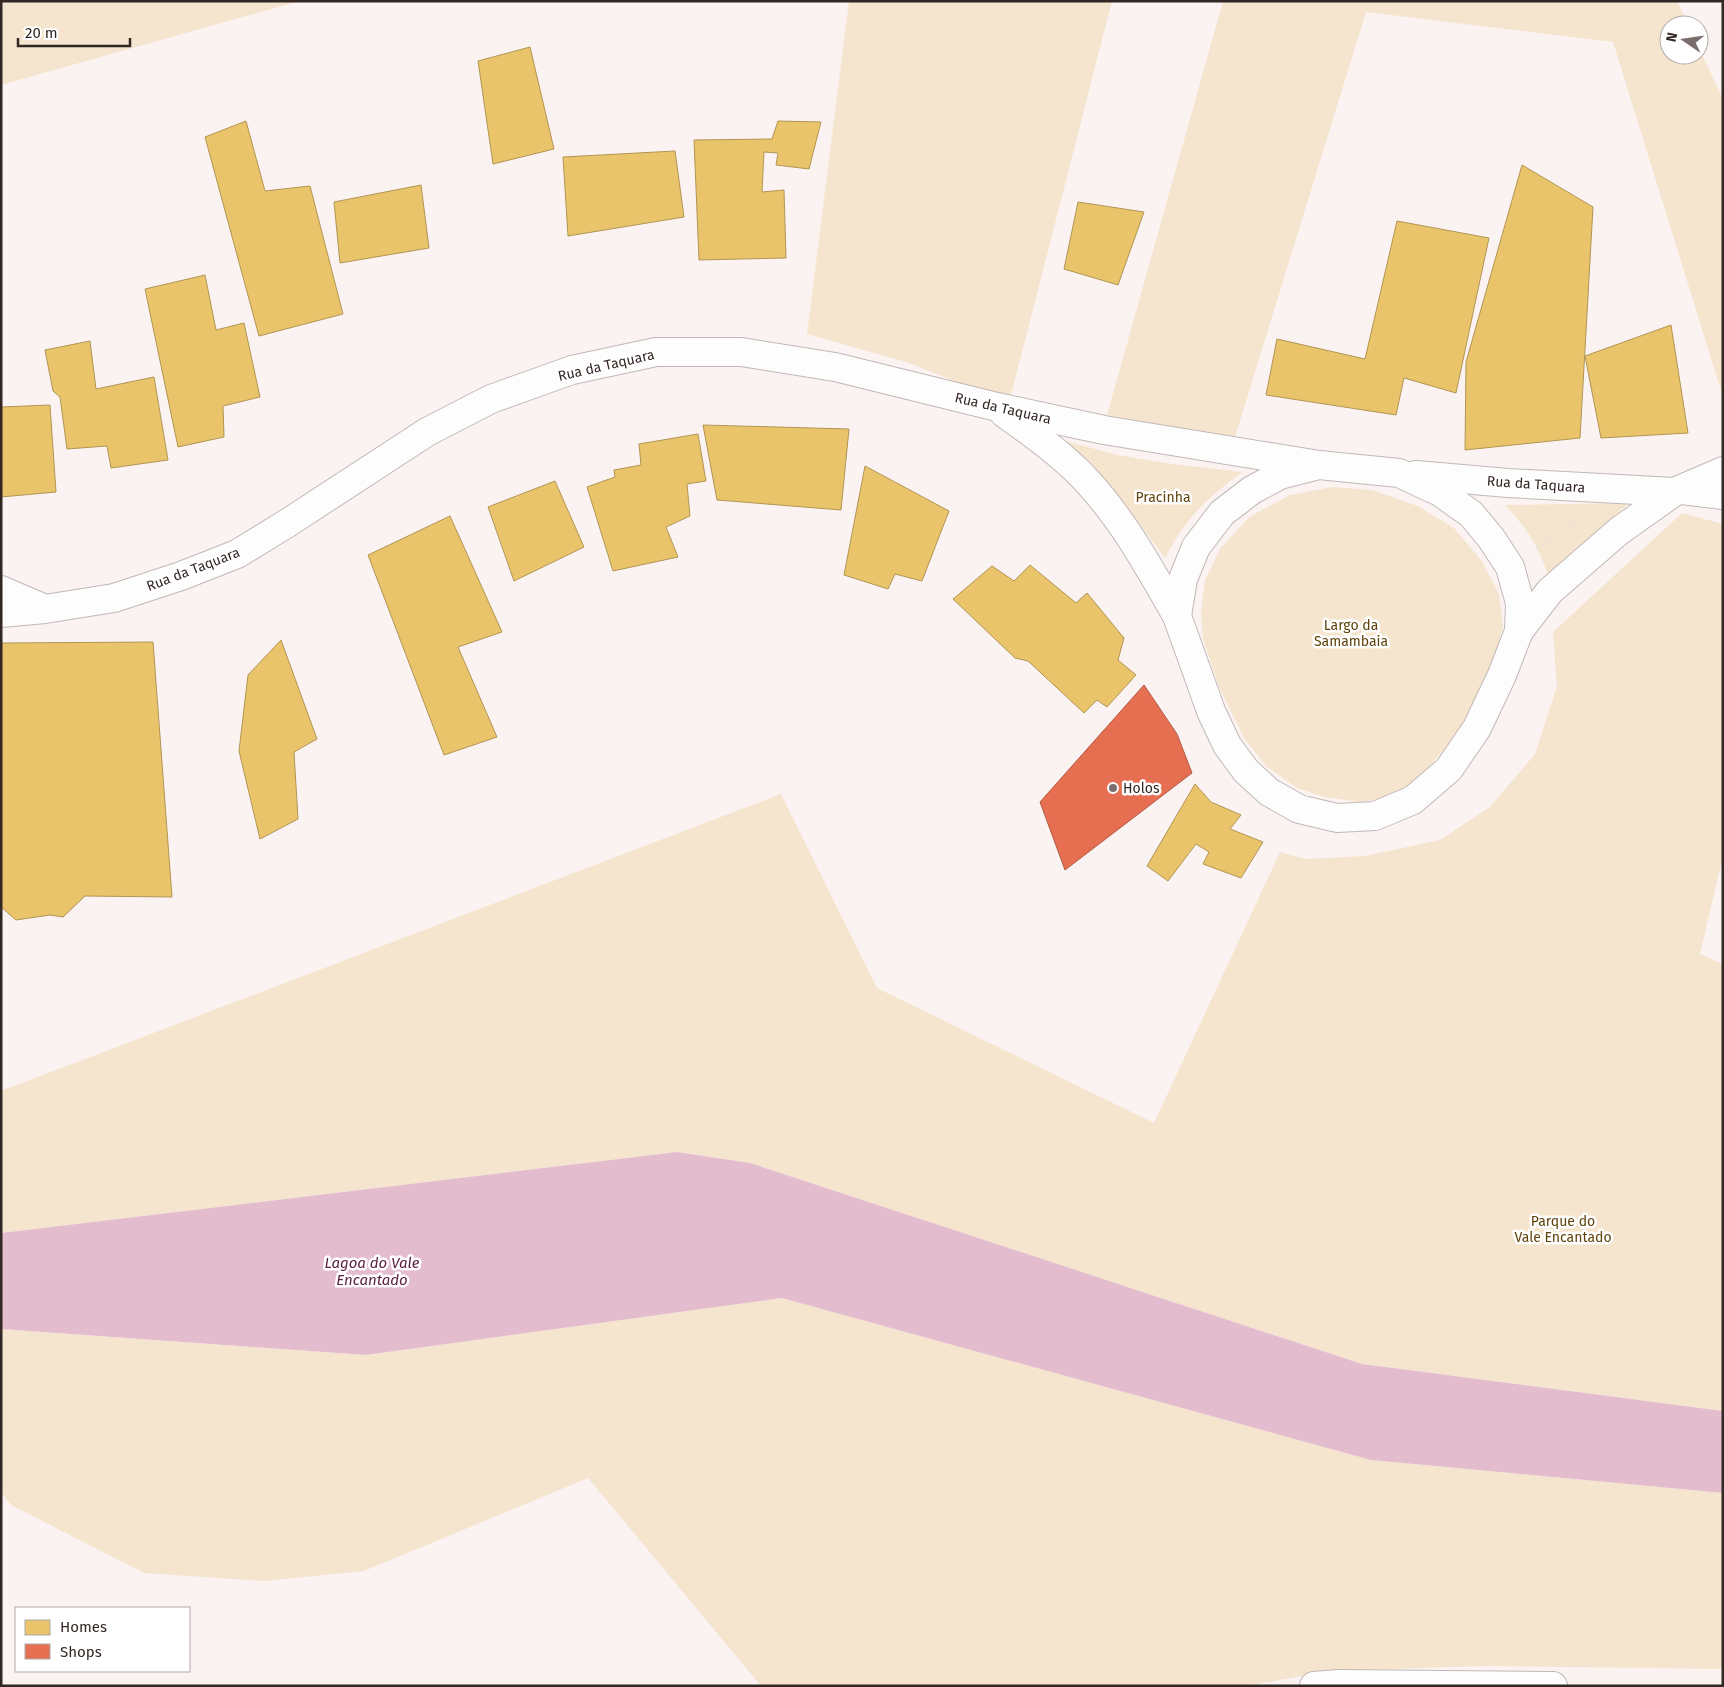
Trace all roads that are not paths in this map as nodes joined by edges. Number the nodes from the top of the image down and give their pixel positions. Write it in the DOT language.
graph roads {
  1 [pos="997,408"];
  2 [pos="1320,465"];
  3 [pos="1723,471"];
  4 [pos="1399,473"];
  5 [pos="1678,491"];
  6 [pos="1723,495"];
  7 [pos="1,590"];
  8 [pos="45,609"];
  9 [pos="1,614"];
  10 [pos="1177,616"];
  11 [pos="1519,631"];
  12 [pos="1314,1686"];
  13 [pos="1553,1686"];
  1 -- 2 [label="street, Rua da Taquara"];
  1 -- 8 [label="street, Rua da Taquara"];
  1 -- 10 [label="street"];
  2 -- 4 [label="street, Rua da Taquara"];
  2 -- 10 [label="street"];
  3 -- 5 [label="street, Rua da Taquara"];
  4 -- 5 [label="street, Rua da Taquara"];
  4 -- 11 [label="street"];
  5 -- 6 [label="street, Rua da Taquara"];
  5 -- 11 [label="street, Rua da Taquara"];
  7 -- 8 [label="street"];
  8 -- 9 [label="street, Rua da Taquara"];
  10 -- 11 [label="street"];
  12 -- 13 [label="street"];
}
